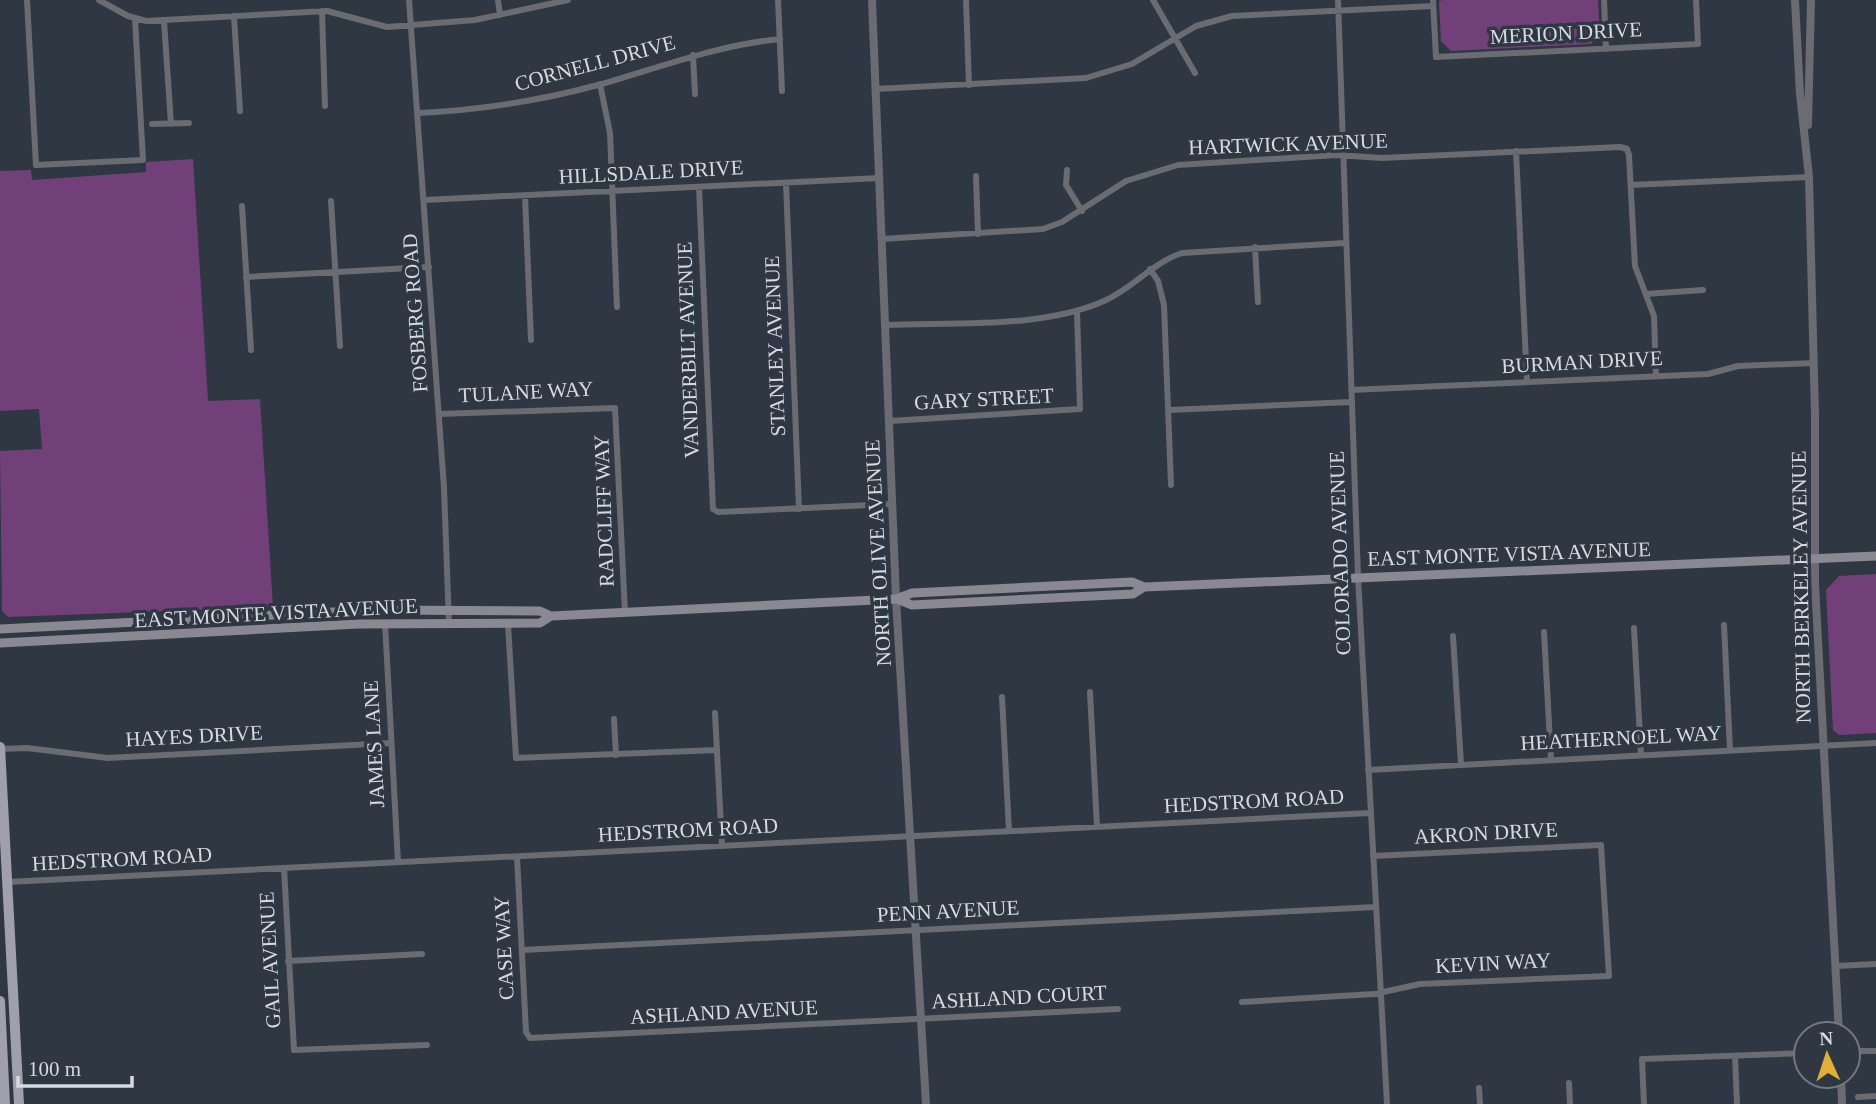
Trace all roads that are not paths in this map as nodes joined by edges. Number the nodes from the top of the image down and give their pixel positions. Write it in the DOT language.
graph roads {
  1 [pos="27,0"];
  2 [pos="99,0"];
  3 [pos="409,0"];
  4 [pos="498,0"];
  5 [pos="568,0"];
  6 [pos="778,0"];
  7 [pos="872,0"];
  8 [pos="966,0"];
  9 [pos="1153,0"];
  10 [pos="1338,0"];
  11 [pos="1604,0"];
  12 [pos="1696,0"];
  13 [pos="1795,0"];
  14 [pos="1811,0"];
  15 [pos="1433,3"];
  16 [pos="322,11"];
  17 [pos="1338,11"];
  18 [pos="500,15"];
  19 [pos="234,16"];
  20 [pos="135,19"];
  21 [pos="164,21"];
  22 [pos="411,25"];
  23 [pos="780,39"];
  24 [pos="1175,39"];
  25 [pos="1606,49"];
  26 [pos="693,55"];
  27 [pos="1195,73"];
  28 [pos="600,84"];
  29 [pos="969,85"];
  30 [pos="876,89"];
  31 [pos="782,91"];
  32 [pos="695,94"];
  33 [pos="325,106"];
  34 [pos="240,111"];
  35 [pos="418,113"];
  36 [pos="189,123"];
  37 [pos="152,124"];
  38 [pos="171,124"];
  39 [pos="1807,138"];
  40 [pos="1516,152"];
  41 [pos="1343,155"];
  42 [pos="1067,170"];
  43 [pos="976,176"];
  44 [pos="1809,177"];
  45 [pos="880,178"];
  46 [pos="786,183"];
  47 [pos="1631,185"];
  48 [pos="699,187"];
  49 [pos="612,191"];
  50 [pos="525,196"];
  51 [pos="424,200"];
  52 [pos="331,201"];
  53 [pos="242,206"];
  54 [pos="1082,211"];
  55 [pos="978,234"];
  56 [pos="882,239"];
  57 [pos="1345,243"];
  58 [pos="1255,247"];
  59 [pos="429,267"];
  60 [pos="1150,269"];
  61 [pos="336,272"];
  62 [pos="246,277"];
  63 [pos="1703,290"];
  64 [pos="1646,294"];
  65 [pos="1258,302"];
  66 [pos="617,307"];
  67 [pos="1077,311"];
  68 [pos="886,325"];
  69 [pos="531,340"];
  70 [pos="340,346"];
  71 [pos="251,350"];
  72 [pos="1814,363"];
  73 [pos="1656,376"];
  74 [pos="1527,382"];
  75 [pos="1351,390"];
  76 [pos="1351,402"];
  77 [pos="615,408"];
  78 [pos="1169,410"];
  79 [pos="439,414"];
  80 [pos="890,421"];
  81 [pos="1171,485"];
  82 [pos="893,504"];
  83 [pos="799,509"];
  84 [pos="1876,556"];
  85 [pos="1816,558"];
  86 [pos="1358,577"];
  87 [pos="1094,584"];
  88 [pos="1144,587"];
  89 [pos="1050,598"];
  90 [pos="896,599"];
  91 [pos="448,611"];
  92 [pos="625,613"];
  93 [pos="551,616"];
  94 [pos="385,623"];
  95 [pos="449,624"];
  96 [pos="508,624"];
  97 [pos="1724,625"];
  98 [pos="1634,628"];
  99 [pos="0,629"];
  100 [pos="1544,632"];
  101 [pos="1453,636"];
  102 [pos="0,643"];
  103 [pos="1090,692"];
  104 [pos="1002,697"];
  105 [pos="715,713"];
  106 [pos="614,719"];
  107 [pos="391,743"];
  108 [pos="1876,743"];
  109 [pos="1823,745"];
  110 [pos="0,748"];
  111 [pos="717,750"];
  112 [pos="1730,750"];
  113 [pos="616,755"];
  114 [pos="1642,755"];
  115 [pos="1551,760"];
  116 [pos="1461,764"];
  117 [pos="1368,770"];
  118 [pos="1370,813"];
  119 [pos="1097,827"];
  120 [pos="1009,831"];
  121 [pos="911,836"];
  122 [pos="722,846"];
  123 [pos="517,856"];
  124 [pos="1373,856"];
  125 [pos="397,862"];
  126 [pos="284,868"];
  127 [pos="7,882"];
  128 [pos="1376,906"];
  129 [pos="916,930"];
  130 [pos="522,950"];
  131 [pos="422,954"];
  132 [pos="6,961"];
  133 [pos="288,961"];
  134 [pos="1876,964"];
  135 [pos="1836,965"];
  136 [pos="1609,976"];
  137 [pos="1380,993"];
  138 [pos="0,1001"];
  139 [pos="1242,1002"];
  140 [pos="1118,1009"];
  141 [pos="921,1019"];
  142 [pos="1838,1020"];
  143 [pos="529,1037"];
  144 [pos="427,1045"];
  145 [pos="1792,1054"];
  146 [pos="1735,1056"];
  147 [pos="1569,1083"];
  148 [pos="1479,1088"];
  149 [pos="1876,1096"];
  150 [pos="1858,1097"];
  151 [pos="5,1104"];
  152 [pos="19,1104"];
  153 [pos="926,1104"];
  154 [pos="1387,1104"];
  155 [pos="1480,1104"];
  156 [pos="1570,1104"];
  157 [pos="1644,1104"];
  158 [pos="1737,1104"];
  1 -- 20 [label="street"];
  2 -- 20 [label="street"];
  3 -- 22 [label="street, FOSBERG ROAD"];
  4 -- 18 [label="street"];
  5 -- 18 [label="street"];
  6 -- 23 [label="street"];
  7 -- 30 [label="street, NORTH OLIVE AVENUE"];
  8 -- 29 [label="street"];
  9 -- 24 [label="street"];
  10 -- 17 [label="street, COLORADO AVENUE"];
  11 -- 25 [label="street"];
  12 -- 25 [label="street, MERION DRIVE"];
  13 -- 39 [label="street, NORTH BERKELEY AVENUE"];
  14 -- 39 [label="street, NORTH BERKELEY AVENUE"];
  15 -- 17 [label="street"];
  15 -- 25 [label="street, MERION DRIVE"];
  16 -- 19 [label="street"];
  16 -- 22 [label="street"];
  16 -- 33 [label="street"];
  17 -- 24 [label="street"];
  17 -- 41 [label="street, COLORADO AVENUE"];
  18 -- 22 [label="street"];
  19 -- 21 [label="street"];
  19 -- 34 [label="street"];
  20 -- 21 [label="street"];
  21 -- 38 [label="street"];
  22 -- 35 [label="street, FOSBERG ROAD"];
  23 -- 26 [label="street, CORNELL DRIVE"];
  23 -- 31 [label="street"];
  24 -- 27 [label="street"];
  24 -- 29 [label="street"];
  26 -- 28 [label="street, CORNELL DRIVE"];
  26 -- 32 [label="street"];
  28 -- 35 [label="street, CORNELL DRIVE"];
  28 -- 49 [label="street"];
  29 -- 30 [label="street"];
  30 -- 45 [label="street, NORTH OLIVE AVENUE"];
  35 -- 51 [label="street, FOSBERG ROAD"];
  36 -- 38 [label="street"];
  37 -- 38 [label="street"];
  39 -- 44 [label="street, NORTH BERKELEY AVENUE"];
  40 -- 41 [label="street, HARTWICK AVENUE"];
  40 -- 47 [label="street, HARTWICK AVENUE"];
  40 -- 74 [label="street"];
  41 -- 54 [label="street, HARTWICK AVENUE"];
  41 -- 57 [label="street, COLORADO AVENUE"];
  42 -- 54 [label="street"];
  43 -- 55 [label="street"];
  44 -- 47 [label="street"];
  44 -- 72 [label="street, NORTH BERKELEY AVENUE"];
  45 -- 46 [label="street, HILLSDALE DRIVE"];
  45 -- 56 [label="street, NORTH OLIVE AVENUE"];
  46 -- 48 [label="street, HILLSDALE DRIVE"];
  46 -- 83 [label="street, STANLEY AVENUE"];
  47 -- 64 [label="street"];
  48 -- 49 [label="street, HILLSDALE DRIVE"];
  48 -- 83 [label="street, VANDERBILT AVENUE"];
  49 -- 50 [label="street, HILLSDALE DRIVE"];
  49 -- 66 [label="street"];
  50 -- 51 [label="street, HILLSDALE DRIVE"];
  50 -- 69 [label="street"];
  51 -- 59 [label="street, FOSBERG ROAD"];
  52 -- 61 [label="street"];
  53 -- 62 [label="street"];
  54 -- 55 [label="street, HARTWICK AVENUE"];
  55 -- 56 [label="street, HARTWICK AVENUE"];
  56 -- 68 [label="street, NORTH OLIVE AVENUE"];
  57 -- 58 [label="street"];
  57 -- 75 [label="street, COLORADO AVENUE"];
  58 -- 60 [label="street"];
  58 -- 65 [label="street"];
  59 -- 61 [label="street"];
  59 -- 79 [label="street, FOSBERG ROAD"];
  60 -- 67 [label="street"];
  60 -- 78 [label="street"];
  61 -- 62 [label="street"];
  61 -- 70 [label="street"];
  62 -- 71 [label="street"];
  63 -- 64 [label="street"];
  64 -- 73 [label="street"];
  67 -- 68 [label="street"];
  67 -- 80 [label="street, GARY STREET"];
  68 -- 80 [label="street, NORTH OLIVE AVENUE"];
  72 -- 73 [label="street, BURMAN DRIVE"];
  72 -- 85 [label="street, NORTH BERKELEY AVENUE"];
  73 -- 74 [label="street, BURMAN DRIVE"];
  74 -- 75 [label="street, BURMAN DRIVE"];
  75 -- 76 [label="street, COLORADO AVENUE"];
  76 -- 78 [label="street"];
  76 -- 86 [label="street, COLORADO AVENUE"];
  77 -- 79 [label="street, TULANE WAY"];
  77 -- 92 [label="street, RADCLIFF WAY"];
  78 -- 81 [label="street"];
  79 -- 91 [label="street, FOSBERG ROAD"];
  80 -- 82 [label="street, NORTH OLIVE AVENUE"];
  82 -- 83 [label="street"];
  82 -- 90 [label="street, NORTH OLIVE AVENUE"];
  84 -- 85 [label="main road, EAST MONTE VISTA AVENUE"];
  85 -- 86 [label="main road, EAST MONTE VISTA AVENUE"];
  85 -- 109 [label="street, NORTH BERKELEY AVENUE"];
  86 -- 88 [label="main road, EAST MONTE VISTA AVENUE"];
  86 -- 117 [label="street, COLORADO AVENUE"];
  87 -- 88 [label="main road, EAST MONTE VISTA AVENUE"];
  87 -- 89 [label="main road"];
  87 -- 90 [label="main road, EAST MONTE VISTA AVENUE"];
  88 -- 89 [label="main road, EAST MONTE VISTA AVENUE"];
  89 -- 90 [label="main road, EAST MONTE VISTA AVENUE"];
  90 -- 92 [label="main road, EAST MONTE VISTA AVENUE"];
  90 -- 121 [label="street, NORTH OLIVE AVENUE"];
  91 -- 93 [label="main road, EAST MONTE VISTA AVENUE"];
  91 -- 95 [label="street, FOSBERG ROAD"];
  91 -- 99 [label="main road, EAST MONTE VISTA AVENUE"];
  92 -- 93 [label="main road, EAST MONTE VISTA AVENUE"];
  93 -- 96 [label="main road, EAST MONTE VISTA AVENUE"];
  94 -- 95 [label="main road, EAST MONTE VISTA AVENUE"];
  94 -- 102 [label="main road, EAST MONTE VISTA AVENUE"];
  94 -- 107 [label="street, JAMES LANE"];
  95 -- 96 [label="main road, EAST MONTE VISTA AVENUE"];
  96 -- 113 [label="street"];
  97 -- 112 [label="street"];
  98 -- 114 [label="street"];
  100 -- 115 [label="street"];
  101 -- 116 [label="street"];
  103 -- 119 [label="street"];
  104 -- 120 [label="street"];
  105 -- 111 [label="street"];
  106 -- 113 [label="street"];
  107 -- 110 [label="street, HAYES DRIVE"];
  107 -- 125 [label="street, JAMES LANE"];
  108 -- 109 [label="street, HEATHERNOEL WAY"];
  109 -- 112 [label="street, HEATHERNOEL WAY"];
  109 -- 135 [label="street, NORTH BERKELEY AVENUE"];
  110 -- 127 [label="main road"];
  111 -- 113 [label="street"];
  111 -- 122 [label="street"];
  112 -- 114 [label="street, HEATHERNOEL WAY"];
  114 -- 115 [label="street, HEATHERNOEL WAY"];
  115 -- 116 [label="street, HEATHERNOEL WAY"];
  116 -- 117 [label="street, HEATHERNOEL WAY"];
  117 -- 118 [label="street, COLORADO AVENUE"];
  118 -- 119 [label="street, HEDSTROM ROAD"];
  118 -- 124 [label="street, COLORADO AVENUE"];
  119 -- 120 [label="street, HEDSTROM ROAD"];
  120 -- 121 [label="street, HEDSTROM ROAD"];
  121 -- 122 [label="street, HEDSTROM ROAD"];
  121 -- 129 [label="street, NORTH OLIVE AVENUE"];
  122 -- 123 [label="street, HEDSTROM ROAD"];
  123 -- 125 [label="street, HEDSTROM ROAD"];
  123 -- 130 [label="street, CASE WAY"];
  124 -- 128 [label="street, COLORADO AVENUE"];
  124 -- 136 [label="street, AKRON DRIVE"];
  125 -- 126 [label="street, HEDSTROM ROAD"];
  126 -- 127 [label="street, HEDSTROM ROAD"];
  126 -- 133 [label="street, GAIL AVENUE"];
  127 -- 132 [label="main road"];
  128 -- 129 [label="street, PENN AVENUE"];
  128 -- 137 [label="street, COLORADO AVENUE"];
  129 -- 130 [label="street, PENN AVENUE"];
  129 -- 141 [label="street, NORTH OLIVE AVENUE"];
  130 -- 143 [label="street, CASE WAY"];
  131 -- 133 [label="street"];
  132 -- 152 [label="main road"];
  133 -- 144 [label="street, GAIL AVENUE"];
  134 -- 135 [label="street"];
  135 -- 142 [label="street, NORTH BERKELEY AVENUE"];
  136 -- 137 [label="street, KEVIN WAY"];
  137 -- 139 [label="street, KEVIN WAY"];
  137 -- 154 [label="street, COLORADO AVENUE"];
  138 -- 151 [label="main road"];
  140 -- 141 [label="street, ASHLAND COURT"];
  141 -- 143 [label="street, ASHLAND AVENUE"];
  141 -- 153 [label="street, NORTH OLIVE AVENUE"];
  145 -- 146 [label="street"];
  146 -- 157 [label="street"];
  146 -- 158 [label="street"];
  147 -- 156 [label="street"];
  148 -- 155 [label="street"];
  149 -- 150 [label="street"];
}
